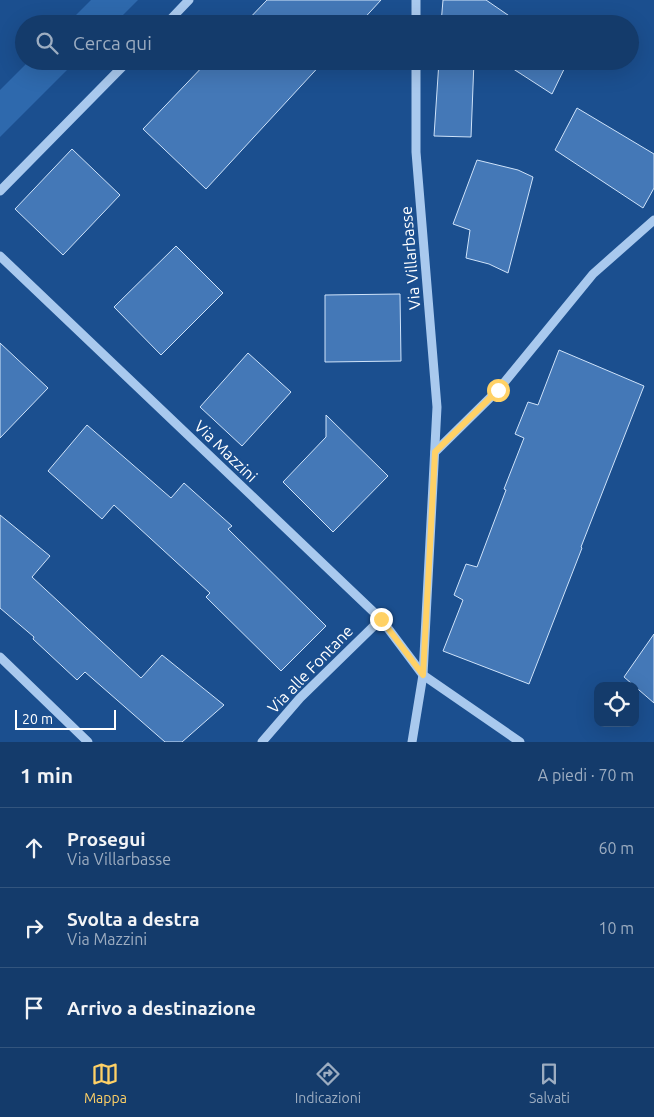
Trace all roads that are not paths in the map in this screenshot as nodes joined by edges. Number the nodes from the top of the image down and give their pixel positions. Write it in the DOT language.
graph roads {
  1 [pos="189,0"];
  2 [pos="416,0"];
  3 [pos="175,15"];
  4 [pos="416,15"];
  5 [pos="119,70"];
  6 [pos="416,70"];
  7 [pos="0,191"];
  8 [pos="654,220"];
  9 [pos="0,256"];
  10 [pos="435,452"];
  11 [pos="381,619"];
  12 [pos="0,657"];
  13 [pos="423,675"];
  14 [pos="88,742"];
  15 [pos="262,742"];
  16 [pos="412,742"];
  17 [pos="520,742"];
  1 -- 3 [label="street"];
  2 -- 4 [label="street"];
  5 -- 7 [label="street"];
  6 -- 10 [label="street, Via Villarbasse"];
  8 -- 10 [label="street"];
  9 -- 11 [label="street, Via Mazzini"];
  10 -- 13 [label="street, Via Villarbasse"];
  11 -- 13 [label="street, Via Mazzini"];
  11 -- 15 [label="street, Via alle Fontane"];
  12 -- 14 [label="street"];
  13 -- 16 [label="street, Via Villarbasse"];
  13 -- 17 [label="street"];
}
